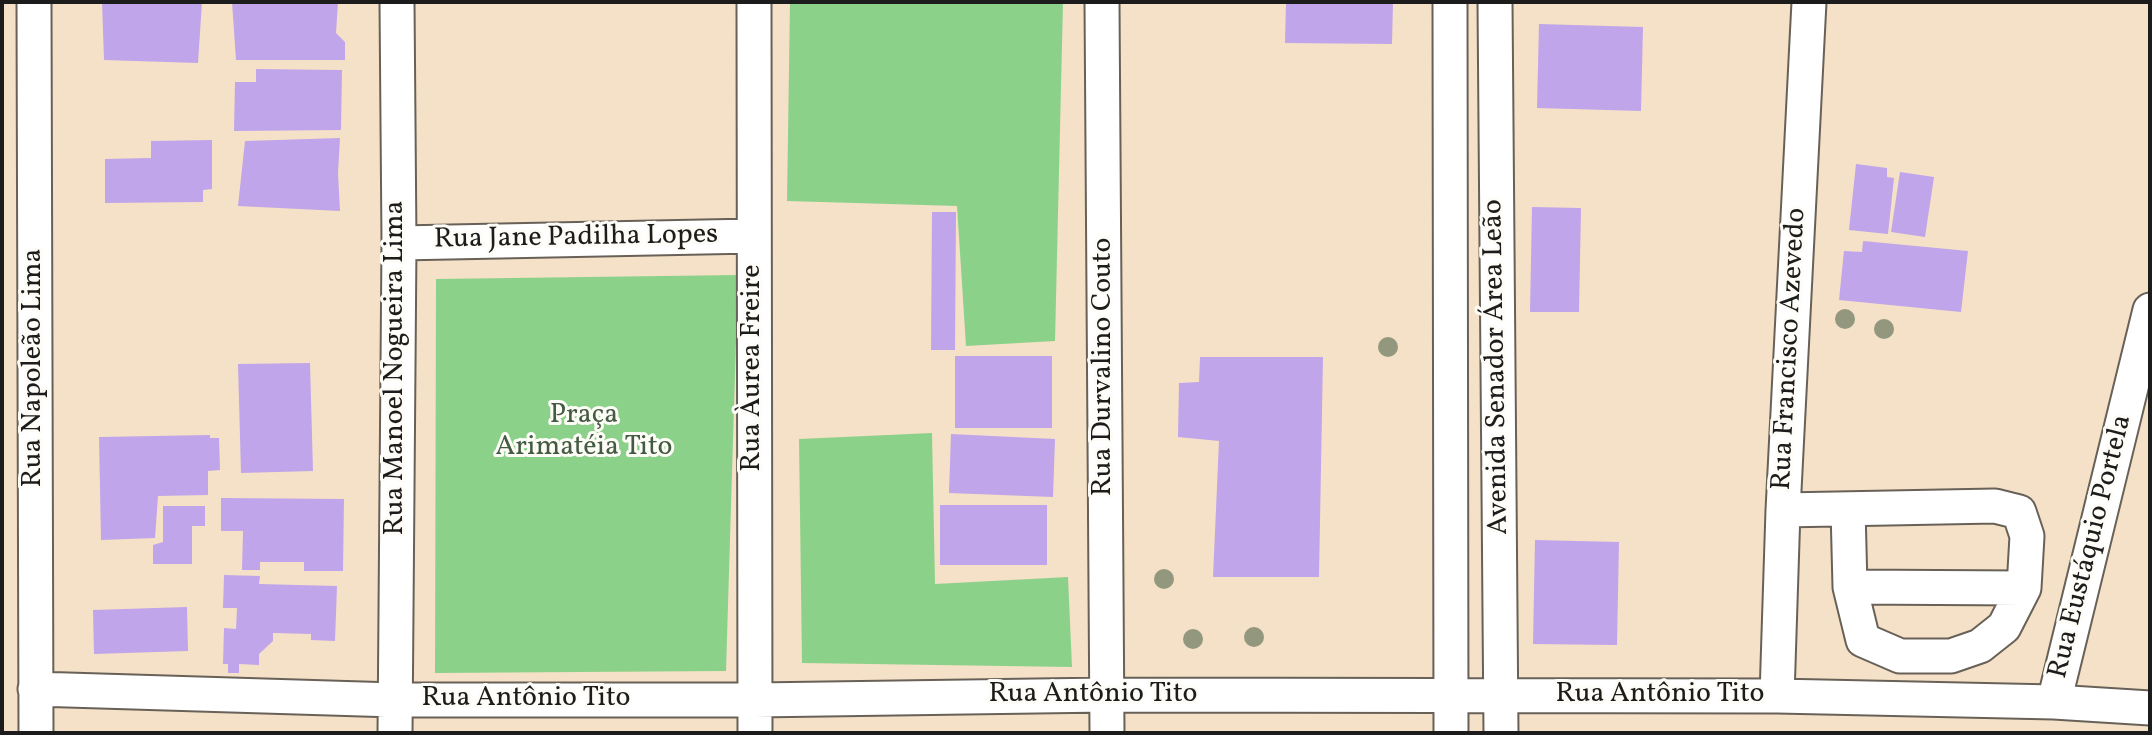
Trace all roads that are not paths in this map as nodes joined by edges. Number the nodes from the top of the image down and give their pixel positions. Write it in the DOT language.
graph roads {
  1 [pos="34,2"];
  2 [pos="397,2"];
  3 [pos="754,2"];
  4 [pos="1102,2"];
  5 [pos="1450,2"];
  6 [pos="1495,2"];
  7 [pos="1809,2"];
  8 [pos="754,236"];
  9 [pos="399,243"];
  10 [pos="2150,310"];
  11 [pos="1848,509"];
  12 [pos="1783,510"];
  13 [pos="1850,587"];
  14 [pos="2024,588"];
  15 [pos="35,689"];
  16 [pos="1107,695"];
  17 [pos="1451,695"];
  18 [pos="1777,696"];
  19 [pos="1501,697"];
  20 [pos="395,700"];
  21 [pos="755,700"];
  22 [pos="2054,702"];
  23 [pos="2150,708"];
  24 [pos="36,733"];
  25 [pos="395,733"];
  26 [pos="755,733"];
  27 [pos="1107,733"];
  28 [pos="1451,733"];
  29 [pos="1501,733"];
  1 -- 15 [label="street, Rua Napoleão Lima"];
  2 -- 9 [label="street, Rua Manoel Nogueira Lima"];
  3 -- 8 [label="street, Rua Àurea Freire"];
  4 -- 16 [label="street, Rua Durvalino Couto"];
  5 -- 17 [label="street, Avenida Senador Área Leão"];
  6 -- 19 [label="street, Avenida Senador Área Leão"];
  7 -- 12 [label="street, Rua Francisco Azevedo"];
  8 -- 9 [label="street, Rua Jane Padilha Lopes"];
  8 -- 21 [label="street, Rua Àurea Freire"];
  9 -- 20 [label="street, Rua Manoel Nogueira Lima"];
  10 -- 22 [label="street, Rua Eustáquio Portela"];
  11 -- 12 [label="street"];
  11 -- 13 [label="street"];
  11 -- 14 [label="street"];
  12 -- 18 [label="street, Rua Francisco Azevedo"];
  13 -- 14 [label="street"];
  13 -- 14 [label="street"];
  15 -- 20 [label="street, Rua Antônio Tito"];
  15 -- 24 [label="street, Rua Napoleão Lima"];
  16 -- 17 [label="street, Rua Antônio Tito"];
  16 -- 21 [label="street, Rua Antônio Tito"];
  16 -- 27 [label="street, Rua Durvalino Couto"];
  17 -- 19 [label="street, Rua Antônio Tito"];
  17 -- 28 [label="street, Avenida Senador Área Leão"];
  18 -- 19 [label="street, Rua Antônio Tito"];
  18 -- 22 [label="street, Rua Antônio Tito"];
  19 -- 29 [label="street, Avenida Senador Área Leão"];
  20 -- 21 [label="street, Rua Antônio Tito"];
  20 -- 25 [label="street, Rua Manoel Nogueira Lima"];
  21 -- 26 [label="street, Rua Àurea Freire"];
  22 -- 23 [label="street, Rua Antônio Tito"];
}
